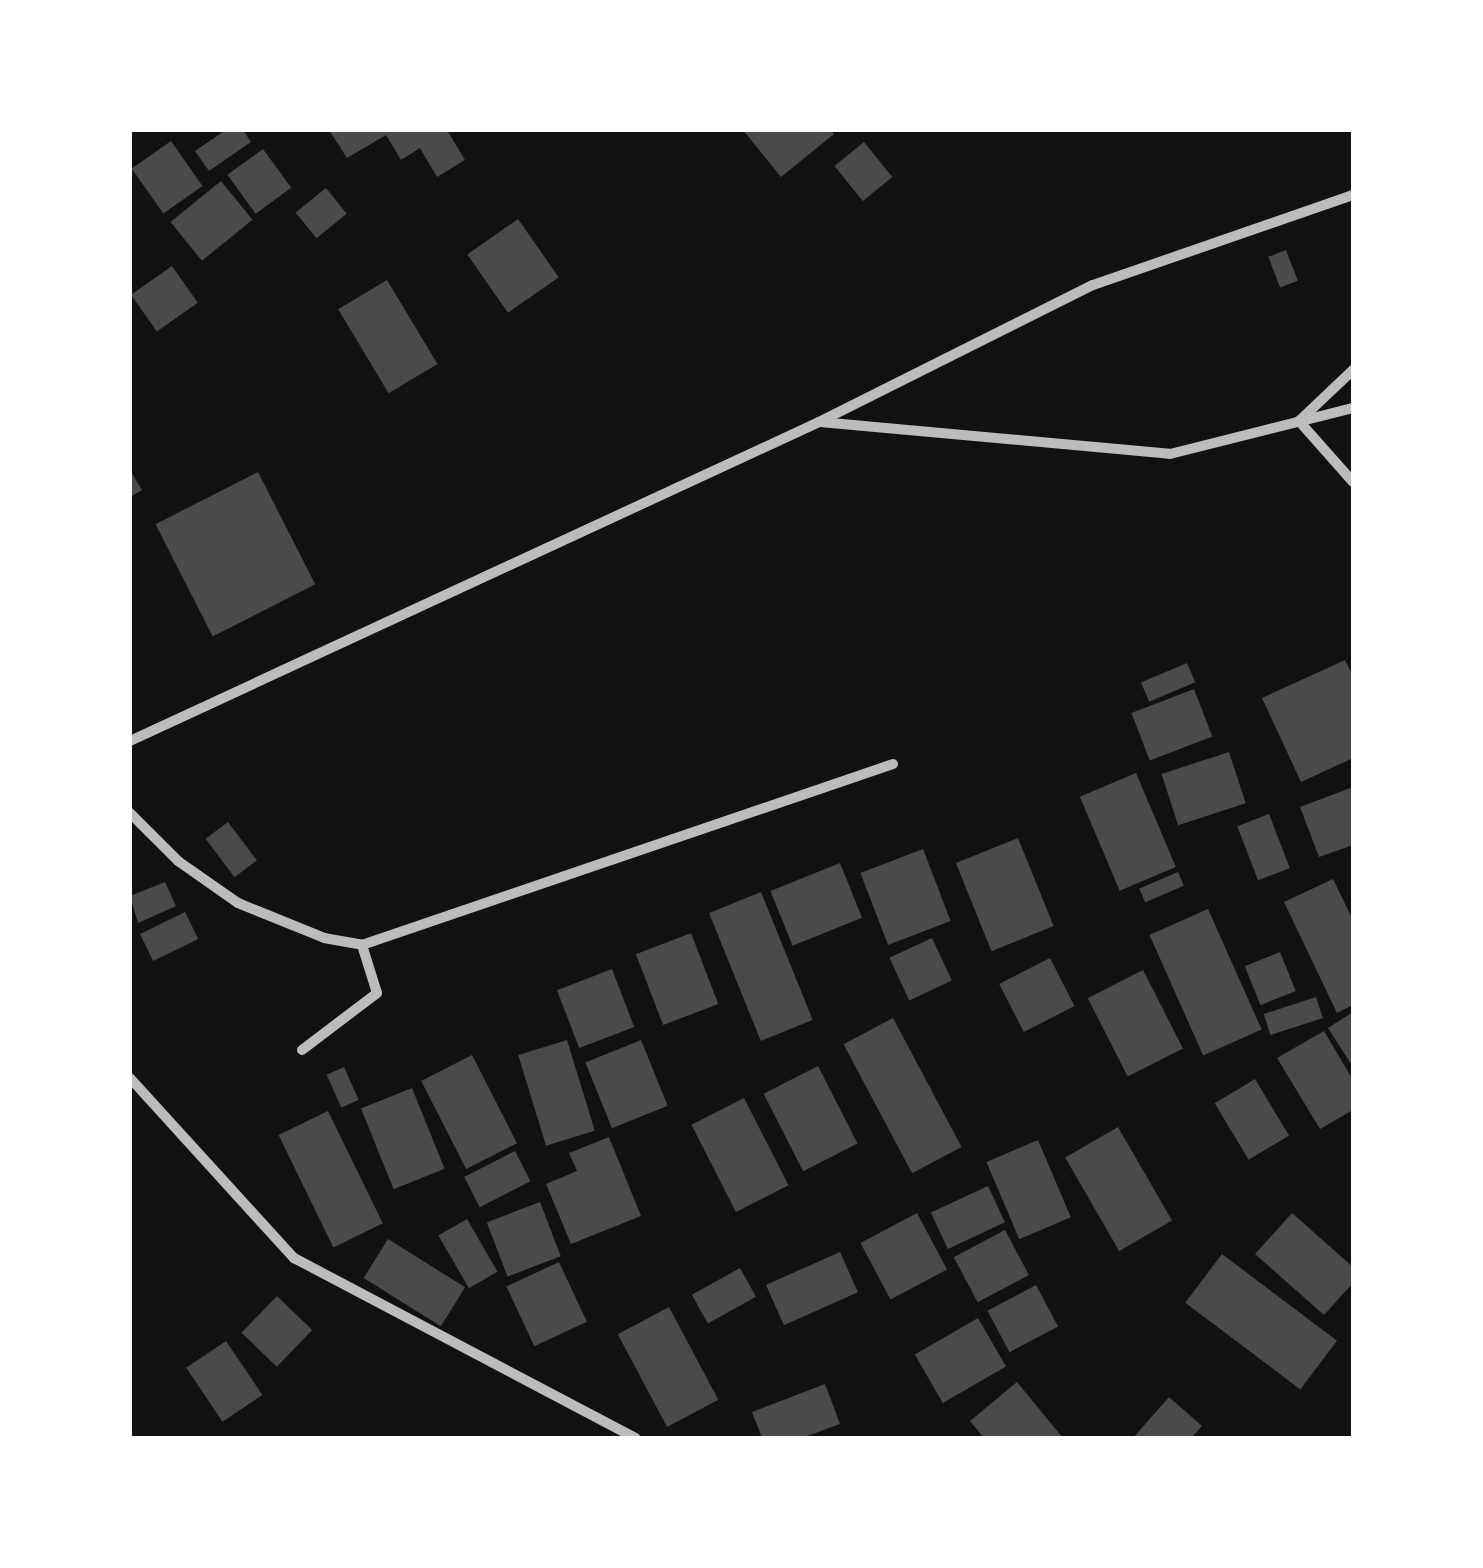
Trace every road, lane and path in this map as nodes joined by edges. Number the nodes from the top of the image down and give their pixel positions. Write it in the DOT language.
graph roads {
  1 [pos="1353,194"];
  2 [pos="1353,370"];
  3 [pos="1353,408"];
  4 [pos="1298,421"];
  5 [pos="819,422"];
  6 [pos="1353,482"];
  7 [pos="130,741"];
  8 [pos="894,764"];
  9 [pos="130,813"];
  10 [pos="362,946"];
  11 [pos="302,1050"];
  12 [pos="130,1078"];
  13 [pos="636,1438"];
  1 -- 5 [label="street"];
  2 -- 4 [label="street"];
  3 -- 4 [label="street"];
  4 -- 5 [label="street"];
  4 -- 6 [label="street"];
  5 -- 7 [label="street"];
  8 -- 10 [label="street"];
  9 -- 10 [label="street"];
  10 -- 11 [label="street"];
  12 -- 13 [label="street"];
}
